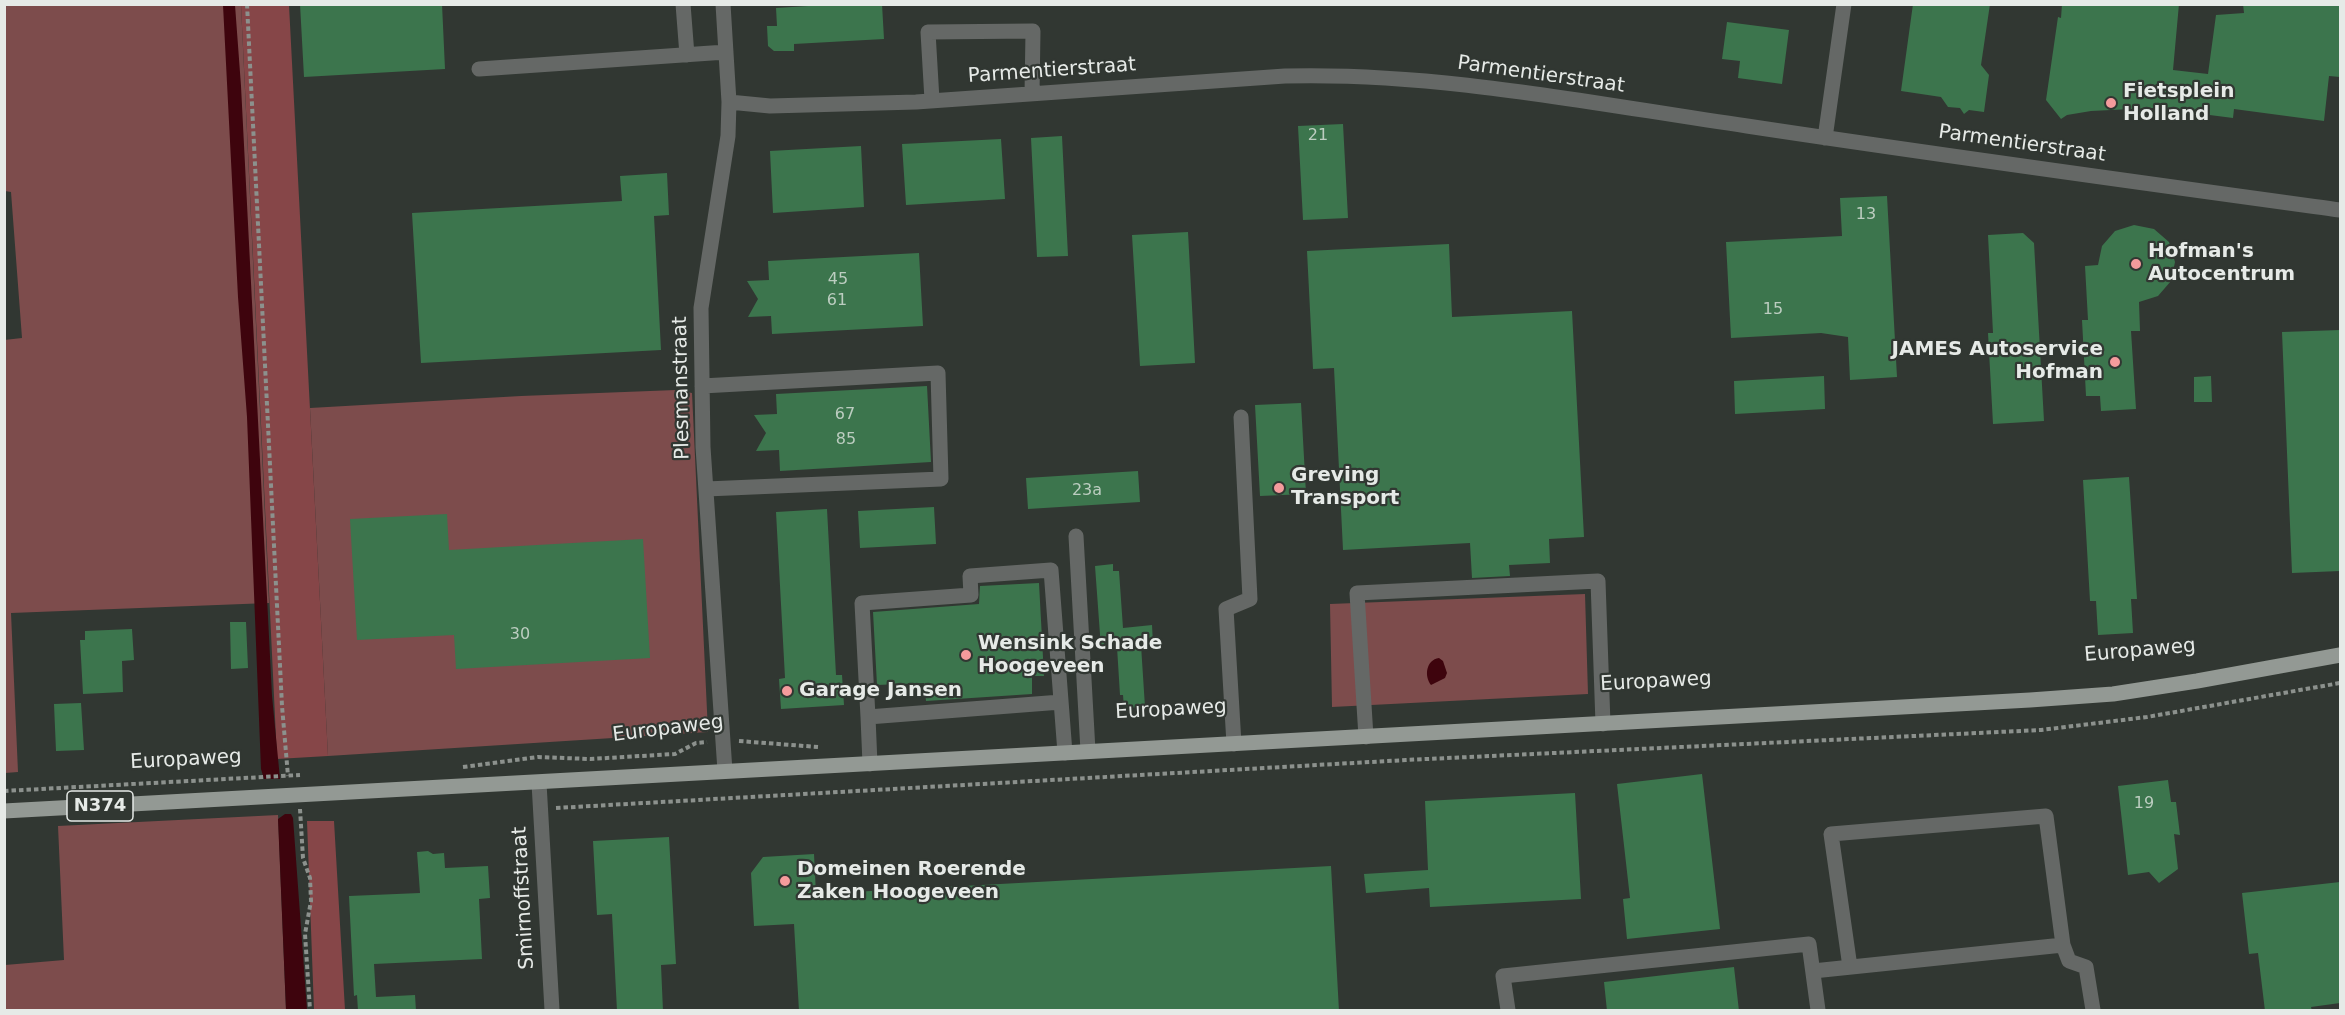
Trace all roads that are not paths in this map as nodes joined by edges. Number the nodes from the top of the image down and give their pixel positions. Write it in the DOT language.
graph roads {
  1 [pos="683,4"];
  2 [pos="723,4"];
  3 [pos="1844,4"];
  4 [pos="726,52"];
  5 [pos="687,55"];
  6 [pos="479,69"];
  7 [pos="1032,94"];
  8 [pos="932,100"];
  9 [pos="729,102"];
  10 [pos="1825,138"];
  11 [pos="2340,210"];
  12 [pos="702,386"];
  13 [pos="1241,417"];
  14 [pos="706,489"];
  15 [pos="1076,536"];
  16 [pos="2340,655"];
  17 [pos="1061,702"];
  18 [pos="868,717"];
  19 [pos="1603,724"];
  20 [pos="1366,737"];
  21 [pos="1234,744"];
  22 [pos="1088,751"];
  23 [pos="1065,753"];
  24 [pos="870,764"];
  25 [pos="725,771"];
  26 [pos="539,783"];
  27 [pos="4,811"];
  28 [pos="2064,945"];
  29 [pos="1850,967"];
  30 [pos="1813,971"];
  31 [pos="552,1011"];
  32 [pos="1508,1011"];
  33 [pos="1818,1011"];
  34 [pos="2093,1011"];
  1 -- 5 [label="street"];
  2 -- 4 [label="street, Plesmanstraat"];
  3 -- 10 [label="street"];
  4 -- 5 [label="street"];
  4 -- 9 [label="street, Plesmanstraat"];
  5 -- 6 [label="street"];
  7 -- 8 [label="street, Parmentierstraat"];
  7 -- 8 [label="street"];
  7 -- 10 [label="street, Parmentierstraat"];
  8 -- 9 [label="street, Parmentierstraat"];
  9 -- 12 [label="street, Plesmanstraat"];
  10 -- 11 [label="street, Parmentierstraat"];
  12 -- 14 [label="street, Plesmanstraat"];
  12 -- 14 [label="street"];
  13 -- 21 [label="street"];
  14 -- 25 [label="street, Plesmanstraat"];
  15 -- 22 [label="street"];
  16 -- 19 [label="main road, Europaweg"];
  17 -- 18 [label="street"];
  17 -- 18 [label="street"];
  17 -- 23 [label="street"];
  18 -- 24 [label="street"];
  19 -- 20 [label="main road, Europaweg"];
  19 -- 20 [label="street"];
  20 -- 21 [label="main road, Europaweg"];
  21 -- 22 [label="main road, Europaweg"];
  22 -- 23 [label="main road, Europaweg"];
  23 -- 24 [label="main road, Europaweg"];
  24 -- 25 [label="main road, Europaweg"];
  25 -- 26 [label="main road, Europaweg"];
  26 -- 27 [label="main road, Europaweg / N374"];
  26 -- 31 [label="street, Smirnoffstraat"];
  28 -- 29 [label="street"];
  28 -- 29 [label="street"];
  28 -- 34 [label="street"];
  29 -- 30 [label="street"];
  30 -- 32 [label="street"];
  30 -- 33 [label="street"];
}
